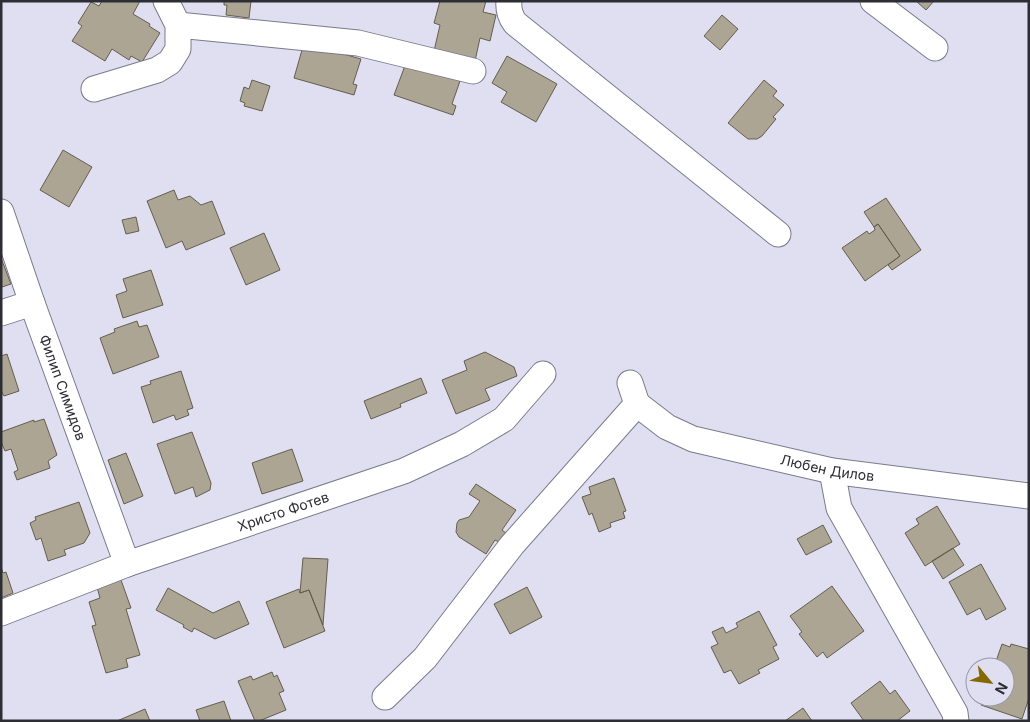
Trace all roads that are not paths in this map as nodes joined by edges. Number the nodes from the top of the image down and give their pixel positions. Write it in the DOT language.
graph roads {
  1 [pos="166,1"];
  2 [pos="510,1"];
  3 [pos="873,1"];
  4 [pos="178,26"];
  5 [pos="935,48"];
  6 [pos="473,71"];
  7 [pos="94,89"];
  8 [pos="1,212"];
  9 [pos="778,234"];
  10 [pos="32,302"];
  11 [pos="1,313"];
  12 [pos="544,374"];
  13 [pos="832,471"];
  14 [pos="1029,496"];
  15 [pos="127,564"];
  16 [pos="1,613"];
  17 [pos="385,697"];
  18 [pos="956,721"];
  1 -- 4 [label="street"];
  2 -- 9 [label="street"];
  3 -- 5 [label="street"];
  4 -- 6 [label="street"];
  4 -- 7 [label="street"];
  8 -- 10 [label="street, Филип Симидов"];
  10 -- 11 [label="street"];
  10 -- 15 [label="street, Филип Симидов"];
  12 -- 15 [label="street, Христо Фотев"];
  13 -- 14 [label="street, Любен Дилов"];
  13 -- 17 [label="street, Любен Дилов"];
  13 -- 18 [label="street"];
  15 -- 16 [label="street, Христо Фотев"];
}
